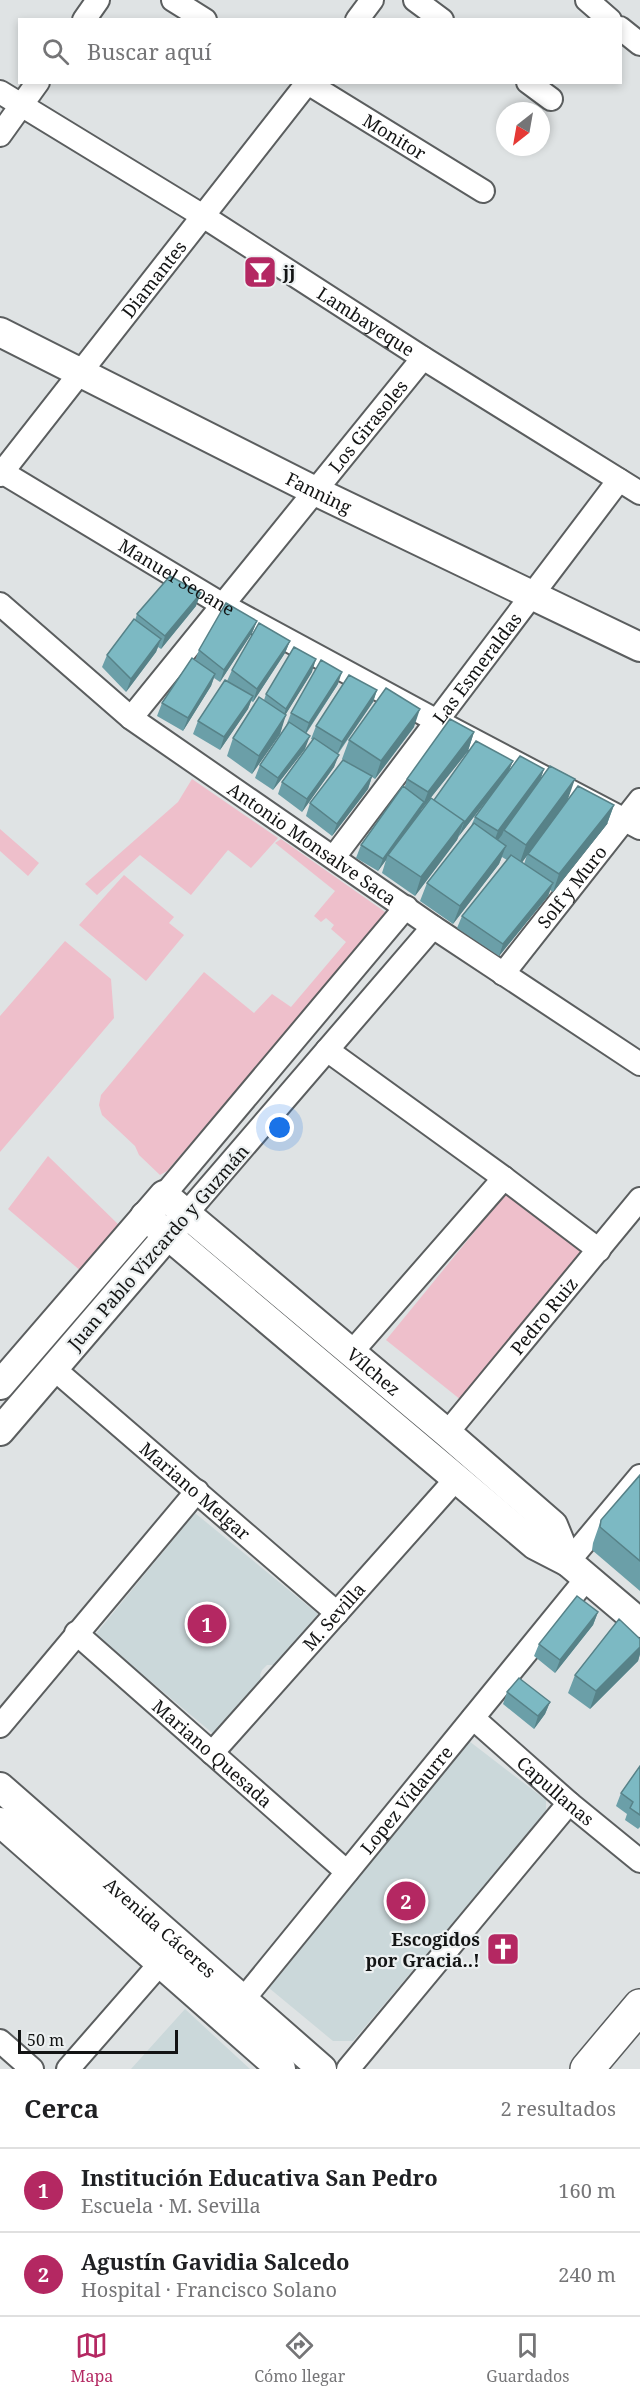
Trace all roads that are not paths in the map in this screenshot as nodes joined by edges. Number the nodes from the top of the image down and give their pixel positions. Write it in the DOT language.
graph roads {
  1 [pos="98,0"];
  2 [pos="173,0"];
  3 [pos="372,0"];
  4 [pos="415,0"];
  5 [pos="587,0"];
  6 [pos="85,18"];
  7 [pos="202,18"];
  8 [pos="358,18"];
  9 [pos="439,18"];
  10 [pos="608,18"];
  11 [pos="622,29"];
  12 [pos="640,44"];
  13 [pos="37,84"];
  14 [pos="306,84"];
  15 [pos="309,84"];
  16 [pos="531,84"];
  17 [pos="0,92"];
  18 [pos="551,99"];
  19 [pos="21,106"];
  20 [pos="0,135"];
  21 [pos="483,191"];
  22 [pos="203,216"];
  23 [pos="0,332"];
  24 [pos="423,358"];
  25 [pos="81,371"];
  26 [pos="1,474"];
  27 [pos="619,480"];
  28 [pos="315,490"];
  29 [pos="640,493"];
  30 [pos="531,597"];
  31 [pos="0,604"];
  32 [pos="223,605"];
  33 [pos="640,647"];
  34 [pos="131,718"];
  35 [pos="437,721"];
  36 [pos="640,800"];
  37 [pos="633,824"];
  38 [pos="334,857"];
  39 [pos="406,908"];
  40 [pos="434,927"];
  41 [pos="503,974"];
  42 [pos="327,1050"];
  43 [pos="640,1064"];
  44 [pos="504,1178"];
  45 [pos="164,1195"];
  46 [pos="640,1199"];
  47 [pos="186,1214"];
  48 [pos="145,1216"];
  49 [pos="168,1236"];
  50 [pos="599,1250"];
  51 [pos="351,1353"];
  52 [pos="53,1368"];
  53 [pos="0,1385"];
  54 [pos="0,1431"];
  55 [pos="447,1433"];
  56 [pos="640,1476"];
  57 [pos="456,1479"];
  58 [pos="197,1491"];
  59 [pos="578,1570"];
  60 [pos="337,1613"];
  61 [pos="640,1623"];
  62 [pos="76,1633"];
  63 [pos="473,1718"];
  64 [pos="0,1726"];
  65 [pos="212,1753"];
  66 [pos="0,1786"];
  67 [pos="569,1803"];
  68 [pos="0,1822"];
  69 [pos="640,1861"];
  70 [pos="347,1872"];
  71 [pos="170,1953"];
  72 [pos="640,2006"];
  73 [pos="235,2010"];
  74 [pos="0,2041"];
  75 [pos="32,2069"];
  76 [pos="68,2069"];
  77 [pos="281,2069"];
  78 [pos="322,2069"];
  79 [pos="348,2069"];
  80 [pos="587,2069"];
  1 -- 6 [label="street"];
  2 -- 7 [label="street"];
  3 -- 8 [label="street"];
  4 -- 9 [label="street"];
  5 -- 10 [label="street"];
  11 -- 12 [label="street"];
  13 -- 19 [label="street"];
  14 -- 22 [label="street, Diamantes"];
  15 -- 21 [label="street, Monitor"];
  16 -- 18 [label="street"];
  17 -- 19 [label="street, Lambayeque"];
  19 -- 20 [label="street"];
  19 -- 22 [label="street, Lambayeque"];
  22 -- 24 [label="street, Lambayeque"];
  22 -- 25 [label="street, Diamantes"];
  23 -- 25 [label="street, Fanning"];
  24 -- 27 [label="street, Lambayeque"];
  24 -- 28 [label="street, Los Girasoles"];
  25 -- 26 [label="street, Diamantes"];
  25 -- 28 [label="street, Fanning"];
  26 -- 32 [label="street, Manuel Seoane"];
  27 -- 29 [label="street, Lambayeque"];
  27 -- 30 [label="street, Las Esmeraldas"];
  28 -- 30 [label="street, Fanning"];
  28 -- 32 [label="street, Los Girasoles"];
  30 -- 33 [label="street, Fanning"];
  30 -- 35 [label="street, Las Esmeraldas"];
  31 -- 34 [label="street, Antonio Monsalve Saca"];
  32 -- 34 [label="street, Los Girasoles"];
  32 -- 35 [label="street, Manuel Seoane"];
  34 -- 38 [label="street, Antonio Monsalve Saca"];
  35 -- 37 [label="street, Manuel Seoane"];
  35 -- 38 [label="street, Las Esmeraldas"];
  36 -- 37 [label="street, Solf y Muro"];
  37 -- 41 [label="street, Solf y Muro"];
  38 -- 39 [label="street, Antonio Monsalve Saca"];
  39 -- 40 [label="street, Antonio Monsalve Saca"];
  39 -- 45 [label="street, Juan Pablo Vizcardo y Guzmán"];
  40 -- 41 [label="street, Antonio Monsalve Saca"];
  40 -- 42 [label="street, Juan Pablo Vizcardo y Guzmán"];
  41 -- 43 [label="street, Antonio Monsalve Saca"];
  42 -- 44 [label="street"];
  42 -- 47 [label="street, Juan Pablo Vizcardo y Guzmán"];
  44 -- 50 [label="street"];
  44 -- 51 [label="street"];
  45 -- 47 [label="street, Vílchez"];
  45 -- 48 [label="street, Juan Pablo Vizcardo y Guzmán"];
  46 -- 50 [label="street, Pedro Ruiz"];
  47 -- 49 [label="street, Juan Pablo Vizcardo y Guzmán"];
  47 -- 51 [label="street, Vílchez"];
  48 -- 49 [label="street, Vílchez"];
  48 -- 53 [label="street, Juan Pablo Vizcardo y Guzmán"];
  49 -- 52 [label="street, Juan Pablo Vizcardo y Guzmán"];
  49 -- 57 [label="street, Vílchez"];
  50 -- 55 [label="street, Pedro Ruiz"];
  51 -- 55 [label="street, Vílchez"];
  52 -- 54 [label="street, Juan Pablo Vizcardo y Guzmán"];
  52 -- 58 [label="street, Mariano Melgar"];
  55 -- 59 [label="street, Vílchez"];
  56 -- 59 [label="street, Lopez Vidaurre"];
  57 -- 59 [label="street, Vílchez"];
  57 -- 60 [label="street, M. Sevilla"];
  58 -- 60 [label="street, Mariano Melgar"];
  58 -- 62 [label="street"];
  59 -- 61 [label="street, Vílchez"];
  59 -- 63 [label="street, Lopez Vidaurre"];
  60 -- 65 [label="street, M. Sevilla"];
  62 -- 64 [label="street"];
  62 -- 65 [label="street, Mariano Quesada"];
  63 -- 67 [label="street, Capullanas"];
  63 -- 70 [label="street, Lopez Vidaurre"];
  65 -- 70 [label="street, Mariano Quesada"];
  66 -- 71 [label="street, Avenida Cáceres"];
  67 -- 69 [label="street, Capullanas"];
  67 -- 79 [label="street"];
  68 -- 71 [label="street, Avenida Cáceres"];
  70 -- 73 [label="street, Lopez Vidaurre"];
  71 -- 73 [label="street, Avenida Cáceres"];
  71 -- 76 [label="street"];
  72 -- 80 [label="highway"];
  73 -- 77 [label="street, Avenida Cáceres"];
  73 -- 78 [label="street, Avenida Cáceres"];
  74 -- 75 [label="street"];
}
